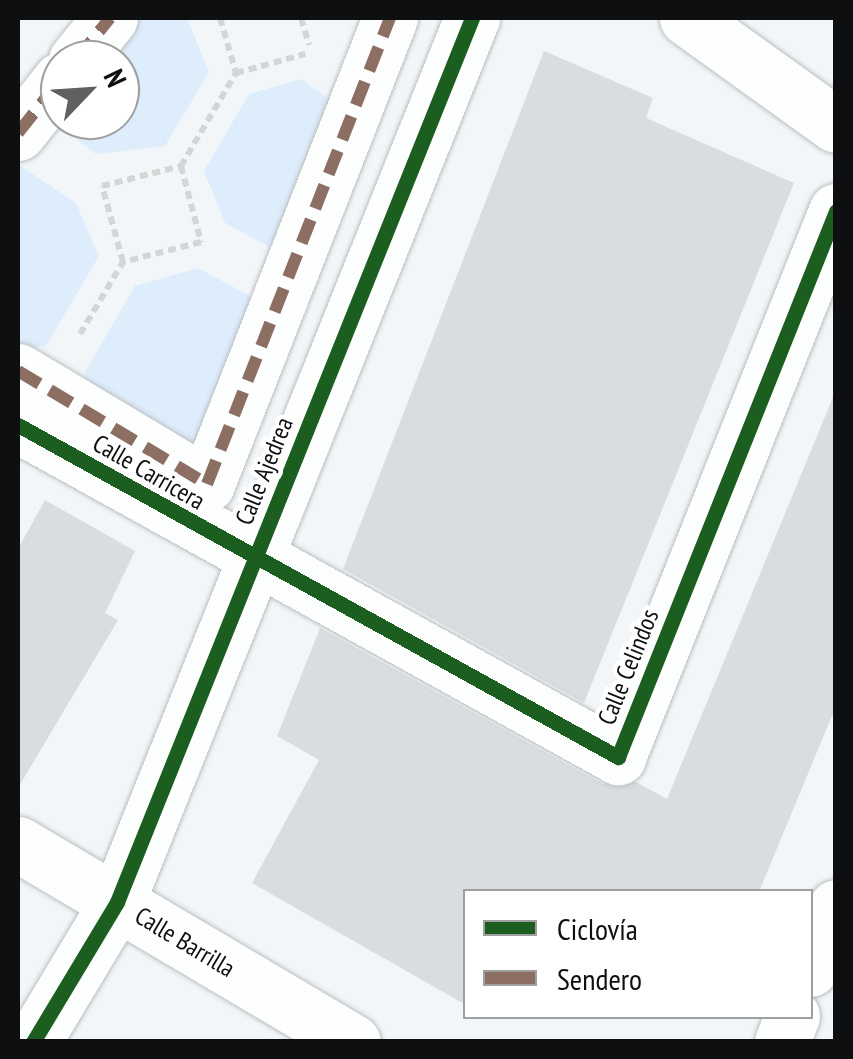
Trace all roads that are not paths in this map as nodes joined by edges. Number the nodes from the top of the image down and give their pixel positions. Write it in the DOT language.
graph roads {
  1 [pos="110,18"];
  2 [pos="390,18"];
  3 [pos="472,18"];
  4 [pos="687,18"];
  5 [pos="92,40"];
  6 [pos="40,105"];
  7 [pos="836,125"];
  8 [pos="18,133"];
  9 [pos="836,211"];
  10 [pos="18,371"];
  11 [pos="18,426"];
  12 [pos="255,562"];
  13 [pos="18,844"];
  14 [pos="117,902"];
  15 [pos="836,907"];
  16 [pos="813,963"];
  17 [pos="33,1042"];
  18 [pos="353,1042"];
  1 -- 5 [label="street"];
  2 -- 10 [label="street"];
  3 -- 12 [label="street, Calle Ajedrea"];
  4 -- 7 [label="street"];
  6 -- 8 [label="street"];
  9 -- 12 [label="street, Calle Celindos"];
  11 -- 12 [label="street, Calle Carricera"];
  12 -- 14 [label="street, Calle Ajedrea"];
  13 -- 14 [label="street, Calle Barrilla"];
  14 -- 17 [label="street, Calle Ajedrea"];
  14 -- 18 [label="street, Calle Barrilla"];
  15 -- 16 [label="street"];
}
